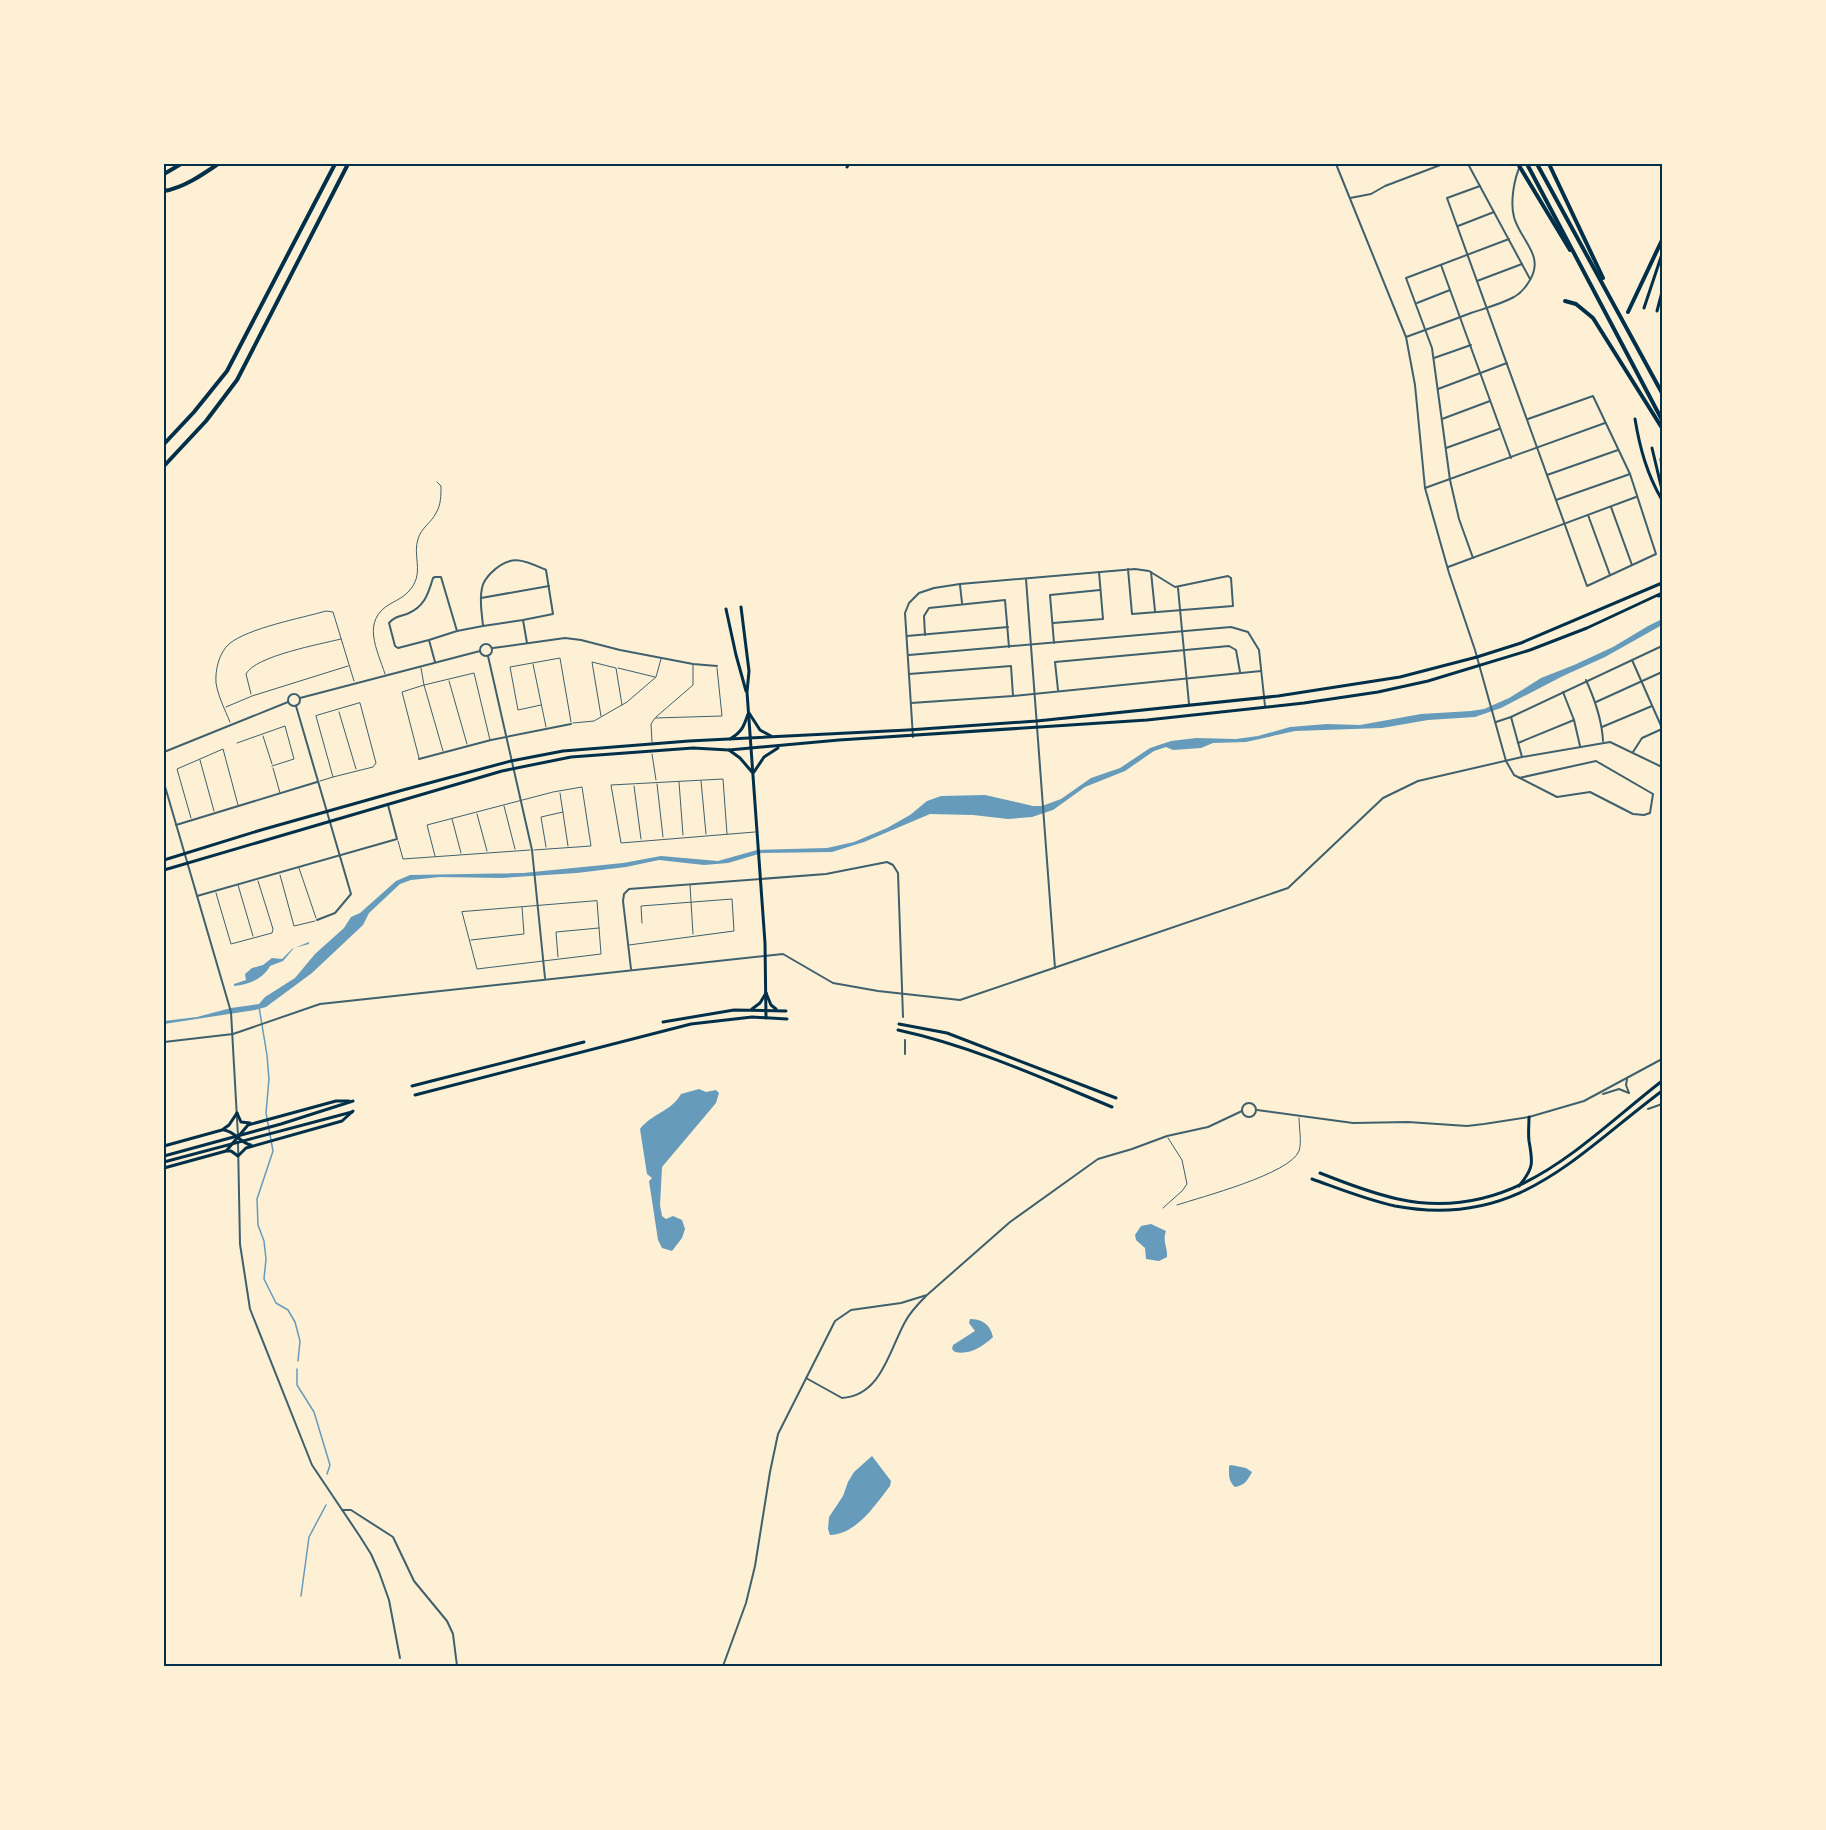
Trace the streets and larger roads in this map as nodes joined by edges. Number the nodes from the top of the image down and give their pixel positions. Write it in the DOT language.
graph roads {
  1 [pos="181,164"];
  2 [pos="218,164"];
  3 [pos="335,164"];
  4 [pos="348,164"];
  5 [pos="1336,164"];
  6 [pos="1443,164"];
  7 [pos="1468,164"];
  8 [pos="1519,164"];
  9 [pos="1527,164"];
  10 [pos="1549,164"];
  11 [pos="1538,165"];
  12 [pos="164,174"];
  13 [pos="1480,186"];
  14 [pos="164,191"];
  15 [pos="1350,198"];
  16 [pos="1494,212"];
  17 [pos="1458,226"];
  18 [pos="1509,239"];
  19 [pos="1662,240"];
  20 [pos="1662,254"];
  21 [pos="1468,255"];
  22 [pos="1522,264"];
  23 [pos="1441,265"];
  24 [pos="1530,279"];
  25 [pos="1478,281"];
  26 [pos="1588,281"];
  27 [pos="1450,290"];
  28 [pos="1662,292"];
  29 [pos="1565,301"];
  30 [pos="1416,303"];
  31 [pos="1614,304"];
  32 [pos="1488,308"];
  33 [pos="1644,308"];
  34 [pos="1658,311"];
  35 [pos="1628,312"];
  36 [pos="1461,317"];
  37 [pos="1426,329"];
  38 [pos="1406,337"];
  39 [pos="1471,345"];
  40 [pos="1434,358"];
  41 [pos="1507,363"];
  42 [pos="1481,373"];
  43 [pos="1438,388"];
  44 [pos="1662,393"];
  45 [pos="1490,401"];
  46 [pos="1635,418"];
  47 [pos="1442,419"];
  48 [pos="1528,420"];
  49 [pos="1662,420"];
  50 [pos="1605,423"];
  51 [pos="1500,428"];
  52 [pos="1662,428"];
  53 [pos="164,444"];
  54 [pos="1446,448"];
  55 [pos="1538,448"];
  56 [pos="1652,448"];
  57 [pos="1619,450"];
  58 [pos="1512,458"];
  59 [pos="1661,459"];
  60 [pos="164,466"];
  61 [pos="1662,468"];
  62 [pos="1630,474"];
  63 [pos="1547,475"];
  64 [pos="1450,480"];
  65 [pos="1425,488"];
  66 [pos="1662,490"];
  67 [pos="1636,497"];
  68 [pos="1556,500"];
  69 [pos="1662,500"];
  70 [pos="1611,507"];
  71 [pos="1588,515"];
  72 [pos="1564,524"];
  73 [pos="1473,558"];
  74 [pos="1632,565"];
  75 [pos="1448,567"];
  76 [pos="1128,569"];
  77 [pos="1100,572"];
  78 [pos="1151,572"];
  79 [pos="1610,576"];
  80 [pos="1026,579"];
  81 [pos="1662,583"];
  82 [pos="960,584"];
  83 [pos="549,586"];
  84 [pos="1178,587"];
  85 [pos="1100,590"];
  86 [pos="1661,595"];
  87 [pos="481,598"];
  88 [pos="962,603"];
  89 [pos="741,607"];
  90 [pos="726,609"];
  91 [pos="1180,610"];
  92 [pos="1155,612"];
  93 [pos="523,620"];
  94 [pos="1052,623"];
  95 [pos="483,626"];
  96 [pos="1008,627"];
  97 [pos="1182,630"];
  98 [pos="457,631"];
  99 [pos="925,635"];
  100 [pos="907,636"];
  101 [pos="429,640"];
  102 [pos="527,643"];
  103 [pos="1054,643"];
  104 [pos="1030,645"];
  105 [pos="1662,646"];
  106 [pos="1009,647"];
  107 [pos="493,648"];
  108 [pos="1184,650"];
  109 [pos="480,651"];
  110 [pos="909,655"];
  111 [pos="488,656"];
  112 [pos="1477,657"];
  113 [pos="1632,660"];
  114 [pos="435,662"];
  115 [pos="717,666"];
  116 [pos="1479,666"];
  117 [pos="1261,671"];
  118 [pos="1240,672"];
  119 [pos="1662,672"];
  120 [pos="909,674"];
  121 [pos="1186,678"];
  122 [pos="1586,680"];
  123 [pos="1642,682"];
  124 [pos="1058,691"];
  125 [pos="747,692"];
  126 [pos="1563,692"];
  127 [pos="1035,694"];
  128 [pos="1013,696"];
  129 [pos="1264,697"];
  130 [pos="300,698"];
  131 [pos="288,702"];
  132 [pos="1596,702"];
  133 [pos="910,704"];
  134 [pos="1189,704"];
  135 [pos="296,706"];
  136 [pos="1265,706"];
  137 [pos="1652,706"];
  138 [pos="749,712"];
  139 [pos="1511,717"];
  140 [pos="1574,720"];
  141 [pos="1037,721"];
  142 [pos="1496,722"];
  143 [pos="572,724"];
  144 [pos="1602,727"];
  145 [pos="1037,728"];
  146 [pos="1662,729"];
  147 [pos="913,730"];
  148 [pos="913,736"];
  149 [pos="506,737"];
  150 [pos="778,737"];
  151 [pos="751,739"];
  152 [pos="729,740"];
  153 [pos="1603,742"];
  154 [pos="1518,743"];
  155 [pos="1580,746"];
  156 [pos="780,747"];
  157 [pos="752,749"];
  158 [pos="729,750"];
  159 [pos="164,752"];
  160 [pos="1632,753"];
  161 [pos="1522,758"];
  162 [pos="419,759"];
  163 [pos="511,761"];
  164 [pos="1506,761"];
  165 [pos="1662,767"];
  166 [pos="513,768"];
  167 [pos="753,774"];
  168 [pos="1519,778"];
  169 [pos="318,782"];
  170 [pos="164,783"];
  171 [pos="388,805"];
  172 [pos="327,812"];
  173 [pos="329,820"];
  174 [pos="176,825"];
  175 [pos="185,853"];
  176 [pos="339,856"];
  177 [pos="164,860"];
  178 [pos="187,862"];
  179 [pos="164,870"];
  180 [pos="761,879"];
  181 [pos="197,896"];
  182 [pos="317,920"];
  183 [pos="631,969"];
  184 [pos="1055,969"];
  185 [pos="545,978"];
  186 [pos="766,993"];
  187 [pos="903,993"];
  188 [pos="752,1009"];
  189 [pos="766,1010"];
  190 [pos="781,1011"];
  191 [pos="786,1011"];
  192 [pos="903,1017"];
  193 [pos="766,1018"];
  194 [pos="787,1019"];
  195 [pos="663,1022"];
  196 [pos="899,1024"];
  197 [pos="898,1030"];
  198 [pos="233,1034"];
  199 [pos="904,1040"];
  200 [pos="164,1042"];
  201 [pos="584,1042"];
  202 [pos="905,1054"];
  203 [pos="1662,1059"];
  204 [pos="1627,1078"];
  205 [pos="1662,1081"];
  206 [pos="412,1086"];
  207 [pos="1662,1090"];
  208 [pos="415,1095"];
  209 [pos="1598,1095"];
  210 [pos="1116,1098"];
  211 [pos="1662,1104"];
  212 [pos="1112,1107"];
  213 [pos="1648,1109"];
  214 [pos="1257,1110"];
  215 [pos="1242,1112"];
  216 [pos="237,1113"];
  217 [pos="1529,1117"];
  218 [pos="254,1122"];
  219 [pos="222,1130"];
  220 [pos="238,1136"];
  221 [pos="258,1144"];
  222 [pos="164,1146"];
  223 [pos="226,1151"];
  224 [pos="164,1156"];
  225 [pos="238,1156"];
  226 [pos="164,1162"];
  227 [pos="164,1168"];
  228 [pos="1320,1173"];
  229 [pos="1312,1179"];
  230 [pos="1518,1187"];
  231 [pos="927,1295"];
  232 [pos="806,1378"];
  233 [pos="342,1510"];
  234 [pos="400,1658"];
  235 [pos="457,1666"];
  236 [pos="723,1666"];
  1 -- 12 [label="highway"];
  2 -- 14 [label="highway"];
  3 -- 53 [label="highway"];
  4 -- 60 [label="highway"];
  5 -- 15 [label="street"];
  6 -- 15 [label="street"];
  7 -- 13 [label="street"];
  8 -- 24 [label="street"];
  8 -- 26 [label="highway"];
  9 -- 26 [label="highway"];
  10 -- 31 [label="highway"];
  11 -- 31 [label="highway"];
  13 -- 16 [label="street"];
  13 -- 17 [label="street"];
  15 -- 38 [label="street"];
  16 -- 17 [label="street"];
  16 -- 18 [label="street"];
  17 -- 21 [label="street"];
  18 -- 21 [label="street"];
  18 -- 22 [label="street"];
  19 -- 35 [label="highway"];
  20 -- 33 [label="main road"];
  21 -- 23 [label="street"];
  21 -- 25 [label="street"];
  22 -- 24 [label="street"];
  22 -- 25 [label="street"];
  23 -- 27 [label="street"];
  23 -- 30 [label="street"];
  24 -- 32 [label="street"];
  25 -- 32 [label="street"];
  26 -- 49 [label="highway"];
  27 -- 30 [label="street"];
  27 -- 36 [label="street"];
  28 -- 34 [label="main road"];
  29 -- 52 [label="highway"];
  30 -- 37 [label="street"];
  31 -- 44 [label="highway"];
  32 -- 36 [label="street"];
  32 -- 41 [label="street"];
  36 -- 37 [label="street"];
  36 -- 39 [label="street"];
  37 -- 38 [label="street"];
  37 -- 40 [label="street"];
  38 -- 65 [label="street"];
  39 -- 40 [label="street"];
  39 -- 42 [label="street"];
  40 -- 43 [label="street"];
  41 -- 42 [label="street"];
  41 -- 48 [label="street"];
  42 -- 43 [label="street"];
  42 -- 45 [label="street"];
  43 -- 47 [label="street"];
  45 -- 47 [label="street"];
  45 -- 51 [label="street"];
  46 -- 69 [label="main road"];
  47 -- 54 [label="street"];
  48 -- 50 [label="street"];
  48 -- 55 [label="street"];
  50 -- 55 [label="street"];
  50 -- 57 [label="street"];
  51 -- 54 [label="street"];
  51 -- 58 [label="street"];
  54 -- 64 [label="street"];
  55 -- 58 [label="street"];
  55 -- 63 [label="street"];
  56 -- 66 [label="main road"];
  57 -- 62 [label="street"];
  57 -- 63 [label="street"];
  58 -- 64 [label="street"];
  59 -- 61 [label="main road"];
  62 -- 67 [label="street"];
  62 -- 68 [label="street"];
  63 -- 68 [label="street"];
  64 -- 65 [label="street"];
  64 -- 73 [label="street"];
  65 -- 75 [label="street"];
  67 -- 70 [label="street"];
  67 -- 74 [label="street"];
  68 -- 72 [label="street"];
  70 -- 71 [label="street"];
  70 -- 74 [label="street"];
  71 -- 72 [label="street"];
  71 -- 79 [label="street"];
  72 -- 73 [label="street"];
  72 -- 79 [label="street"];
  73 -- 75 [label="street"];
  74 -- 79 [label="street"];
  75 -- 112 [label="street"];
  76 -- 77 [label="street"];
  76 -- 78 [label="street"];
  76 -- 92 [label="street"];
  77 -- 80 [label="street"];
  77 -- 85 [label="street"];
  78 -- 84 [label="street"];
  78 -- 92 [label="street"];
  80 -- 82 [label="street"];
  80 -- 104 [label="street"];
  81 -- 112 [label="main road"];
  82 -- 88 [label="street"];
  82 -- 100 [label="street"];
  83 -- 87 [label="street"];
  83 -- 87 [label="street"];
  83 -- 93 [label="street"];
  84 -- 91 [label="street"];
  84 -- 91 [label="street"];
  85 -- 94 [label="street"];
  85 -- 94 [label="street"];
  86 -- 116 [label="main road"];
  87 -- 95 [label="street"];
  88 -- 96 [label="street"];
  88 -- 99 [label="street"];
  89 -- 125 [label="main road"];
  90 -- 125 [label="main road"];
  91 -- 92 [label="street"];
  91 -- 97 [label="street"];
  93 -- 95 [label="street"];
  93 -- 102 [label="street"];
  94 -- 103 [label="street"];
  95 -- 98 [label="street"];
  96 -- 99 [label="street"];
  96 -- 106 [label="street"];
  97 -- 103 [label="street"];
  97 -- 108 [label="street"];
  97 -- 117 [label="street"];
  98 -- 101 [label="street"];
  98 -- 101 [label="street"];
  99 -- 100 [label="street"];
  100 -- 110 [label="street"];
  101 -- 114 [label="street"];
  102 -- 107 [label="street"];
  102 -- 115 [label="street"];
  103 -- 104 [label="street"];
  104 -- 106 [label="street"];
  104 -- 127 [label="street"];
  105 -- 113 [label="street"];
  106 -- 110 [label="street"];
  107 -- 109 [label="street"];
  107 -- 111 [label="street"];
  108 -- 118 [label="street"];
  108 -- 121 [label="street"];
  108 -- 124 [label="street"];
  109 -- 111 [label="street"];
  109 -- 114 [label="street"];
  110 -- 120 [label="street"];
  111 -- 149 [label="street"];
  112 -- 116 [label="street"];
  112 -- 129 [label="main road"];
  113 -- 122 [label="street"];
  113 -- 123 [label="street"];
  114 -- 130 [label="street"];
  116 -- 136 [label="main road"];
  116 -- 142 [label="street"];
  117 -- 118 [label="street"];
  117 -- 129 [label="street"];
  118 -- 121 [label="street"];
  119 -- 123 [label="street"];
  120 -- 128 [label="street"];
  120 -- 133 [label="street"];
  121 -- 124 [label="street"];
  121 -- 134 [label="street"];
  122 -- 126 [label="street"];
  122 -- 132 [label="street"];
  123 -- 132 [label="street"];
  123 -- 137 [label="street"];
  124 -- 127 [label="street"];
  125 -- 138 [label="main road"];
  126 -- 139 [label="street"];
  126 -- 140 [label="street"];
  127 -- 128 [label="street"];
  127 -- 141 [label="street"];
  128 -- 133 [label="street"];
  129 -- 134 [label="main road"];
  129 -- 136 [label="street"];
  130 -- 131 [label="street"];
  130 -- 135 [label="street"];
  131 -- 135 [label="street"];
  131 -- 159 [label="street"];
  132 -- 144 [label="street"];
  133 -- 147 [label="street"];
  134 -- 141 [label="main road"];
  135 -- 169 [label="street"];
  136 -- 145 [label="main road"];
  137 -- 144 [label="street"];
  137 -- 146 [label="street"];
  138 -- 150 [label="main road"];
  138 -- 151 [label="main road"];
  138 -- 152 [label="main road"];
  139 -- 142 [label="street"];
  139 -- 154 [label="street"];
  140 -- 154 [label="street"];
  140 -- 155 [label="street"];
  141 -- 145 [label="street"];
  141 -- 147 [label="main road"];
  142 -- 164 [label="street"];
  143 -- 149 [label="street"];
  144 -- 153 [label="street"];
  145 -- 148 [label="main road"];
  145 -- 184 [label="street"];
  146 -- 160 [label="street"];
  147 -- 148 [label="street"];
  147 -- 150 [label="main road"];
  148 -- 156 [label="main road"];
  149 -- 162 [label="street"];
  149 -- 163 [label="street"];
  150 -- 151 [label="main road"];
  151 -- 152 [label="main road"];
  151 -- 157 [label="main road"];
  152 -- 163 [label="main road"];
  153 -- 155 [label="street"];
  153 -- 160 [label="street"];
  154 -- 161 [label="street"];
  155 -- 161 [label="street"];
  156 -- 157 [label="main road"];
  156 -- 167 [label="main road"];
  157 -- 158 [label="main road"];
  157 -- 167 [label="main road"];
  158 -- 166 [label="main road"];
  158 -- 167 [label="main road"];
  160 -- 165 [label="street"];
  161 -- 164 [label="street"];
  163 -- 166 [label="street"];
  163 -- 172 [label="main road"];
  164 -- 168 [label="street"];
  164 -- 184 [label="street"];
  166 -- 171 [label="main road"];
  166 -- 185 [label="street"];
  167 -- 180 [label="main road"];
  168 -- 168 [label="street"];
  169 -- 172 [label="street"];
  169 -- 174 [label="street"];
  170 -- 174 [label="street"];
  171 -- 173 [label="main road"];
  171 -- 176 [label="street"];
  172 -- 173 [label="street"];
  172 -- 175 [label="main road"];
  173 -- 176 [label="street"];
  173 -- 178 [label="main road"];
  174 -- 175 [label="street"];
  175 -- 177 [label="main road"];
  175 -- 178 [label="street"];
  176 -- 181 [label="street"];
  176 -- 182 [label="street"];
  178 -- 179 [label="main road"];
  178 -- 181 [label="street"];
  180 -- 183 [label="street"];
  180 -- 186 [label="main road"];
  180 -- 187 [label="street"];
  181 -- 198 [label="street"];
  183 -- 185 [label="street"];
  183 -- 187 [label="street"];
  184 -- 187 [label="street"];
  185 -- 198 [label="street"];
  186 -- 188 [label="main road"];
  186 -- 189 [label="main road"];
  186 -- 190 [label="main road"];
  187 -- 192 [label="street"];
  188 -- 189 [label="main road"];
  188 -- 195 [label="main road"];
  189 -- 190 [label="main road"];
  189 -- 193 [label="main road"];
  190 -- 191 [label="main road"];
  193 -- 194 [label="main road"];
  193 -- 208 [label="main road"];
  196 -- 210 [label="main road"];
  197 -- 212 [label="main road"];
  198 -- 200 [label="street"];
  198 -- 216 [label="street"];
  199 -- 202 [label="street"];
  201 -- 206 [label="main road"];
  203 -- 204 [label="street"];
  204 -- 209 [label="street"];
  204 -- 209 [label="street"];
  205 -- 230 [label="main road"];
  207 -- 229 [label="main road"];
  209 -- 217 [label="street"];
  211 -- 213 [label="street"];
  214 -- 215 [label="street"];
  214 -- 215 [label="street"];
  214 -- 217 [label="street"];
  215 -- 231 [label="street"];
  216 -- 218 [label="main road"];
  216 -- 219 [label="main road"];
  216 -- 220 [label="street"];
  217 -- 230 [label="main road"];
  218 -- 220 [label="main road"];
  218 -- 224 [label="main road"];
  219 -- 220 [label="main road"];
  219 -- 222 [label="main road"];
  220 -- 221 [label="main road"];
  220 -- 223 [label="main road"];
  220 -- 225 [label="street"];
  221 -- 225 [label="main road"];
  221 -- 226 [label="main road"];
  223 -- 225 [label="main road"];
  223 -- 227 [label="main road"];
  225 -- 233 [label="street"];
  228 -- 230 [label="main road"];
  231 -- 232 [label="street"];
  231 -- 232 [label="street"];
  232 -- 236 [label="street"];
  233 -- 234 [label="street"];
  233 -- 235 [label="street"];
}
